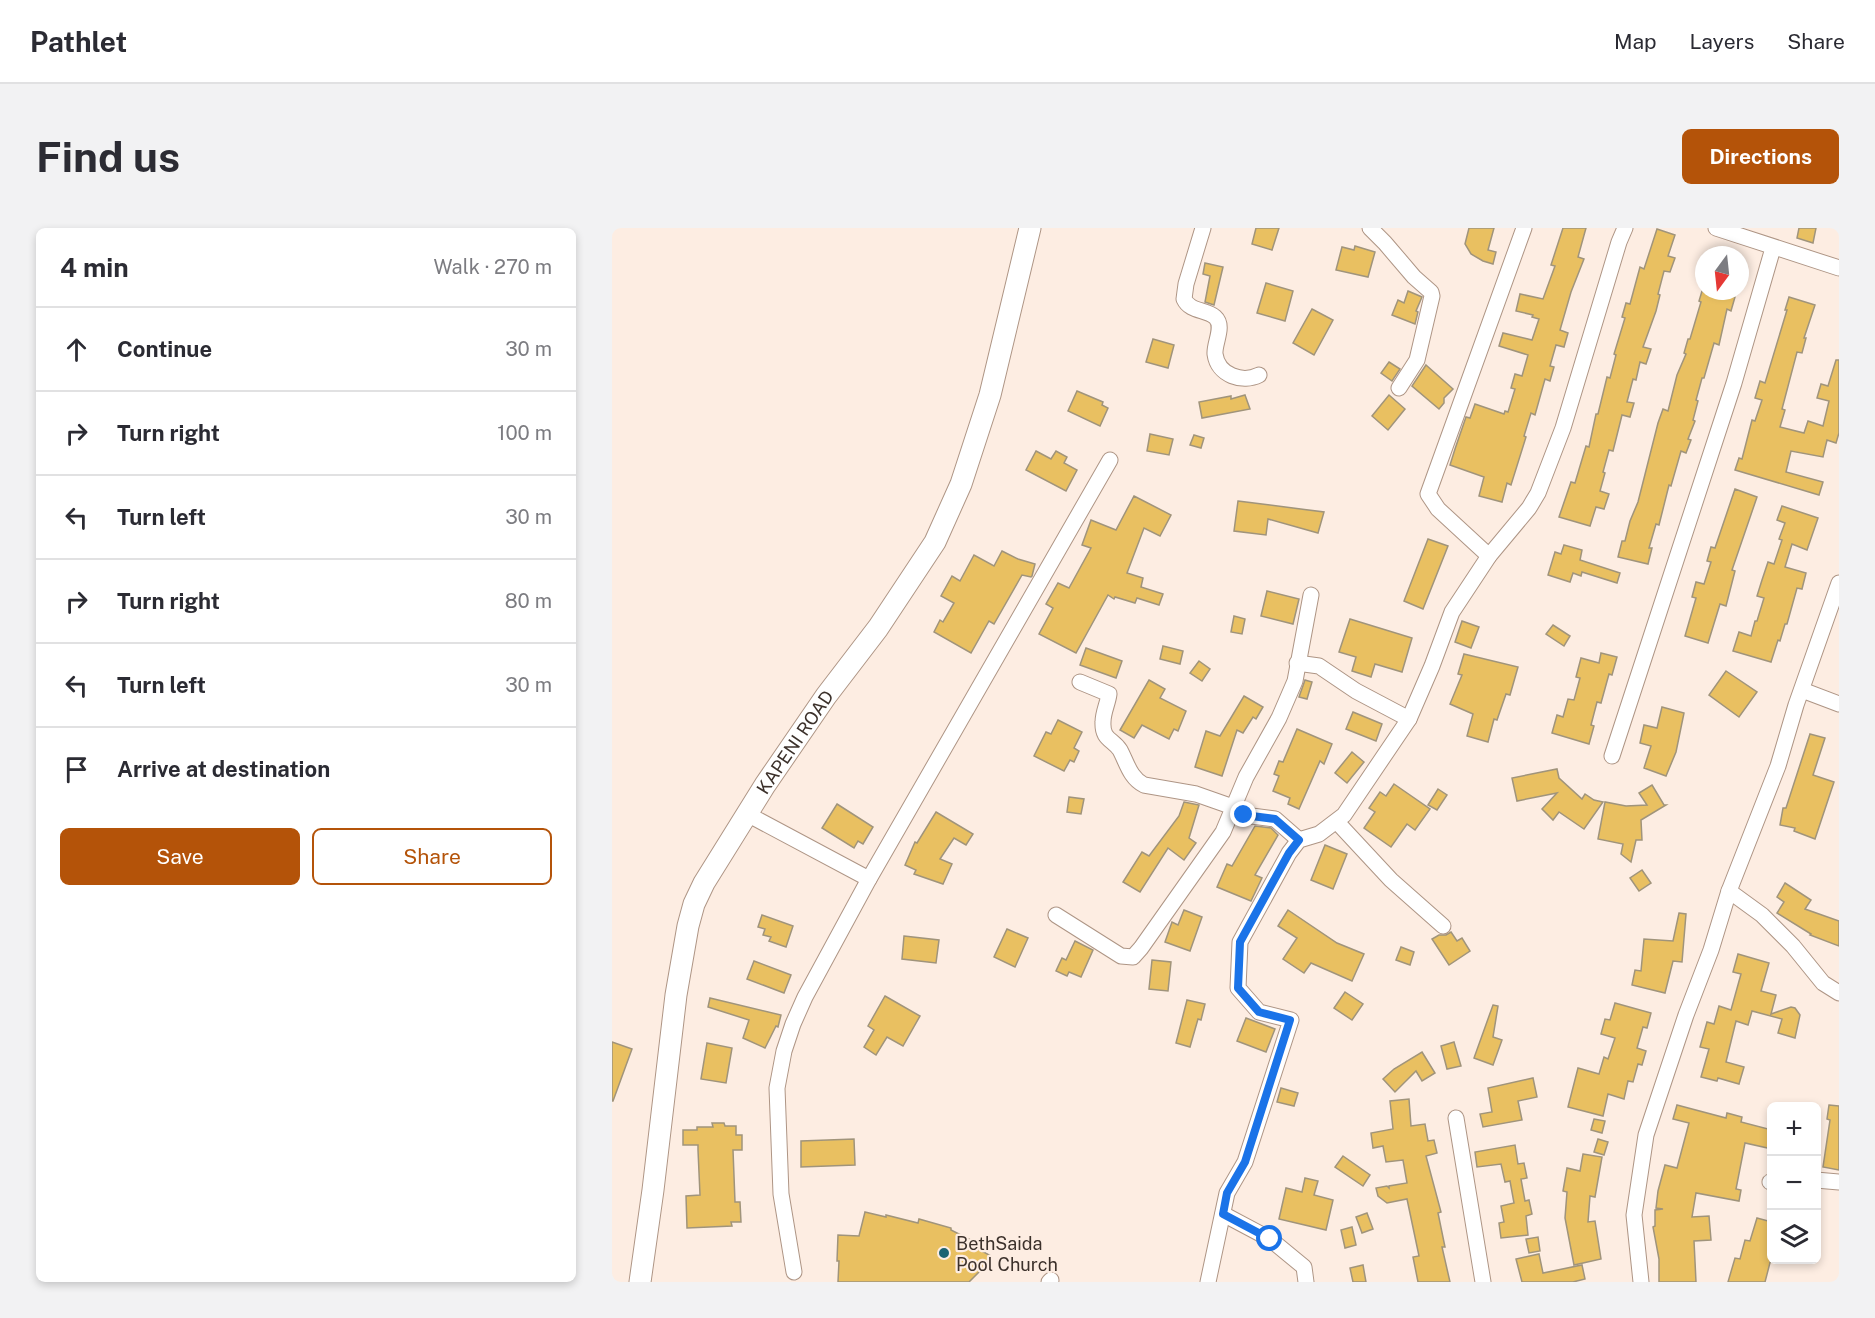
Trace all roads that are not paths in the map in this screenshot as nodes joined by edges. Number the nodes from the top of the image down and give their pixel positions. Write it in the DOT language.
graph roads {
  1 [pos="1030,228"];
  2 [pos="1203,228"];
  3 [pos="1370,228"];
  4 [pos="1524,228"];
  5 [pos="1625,228"];
  6 [pos="1716,228"];
  7 [pos="1773,248"];
  8 [pos="1839,268"];
  9 [pos="1259,375"];
  10 [pos="1399,388"];
  11 [pos="1110,460"];
  12 [pos="1489,556"];
  13 [pos="1839,583"];
  14 [pos="1311,595"];
  15 [pos="1297,663"];
  16 [pos="1080,682"];
  17 [pos="1802,690"];
  18 [pos="1839,704"];
  19 [pos="1409,718"];
  20 [pos="1612,756"];
  21 [pos="1233,807"];
  22 [pos="747,814"];
  23 [pos="1337,822"];
  24 [pos="1299,840"];
  25 [pos="868,879"];
  26 [pos="1729,891"];
  27 [pos="1056,915"];
  28 [pos="1443,926"];
  29 [pos="1839,993"];
  30 [pos="1456,1118"];
  31 [pos="1821,1180"];
  32 [pos="1839,1182"];
  33 [pos="1223,1214"];
  34 [pos="794,1272"];
  35 [pos="640,1282"];
  36 [pos="1208,1282"];
  37 [pos="1306,1282"];
  38 [pos="1483,1282"];
  39 [pos="1641,1282"];
  1 -- 22 [label="main road, KAPENI ROAD"];
  2 -- 9 [label="street"];
  3 -- 10 [label="street"];
  4 -- 12 [label="street"];
  5 -- 12 [label="street"];
  6 -- 7 [label="street"];
  7 -- 8 [label="street"];
  7 -- 20 [label="street"];
  11 -- 25 [label="street"];
  12 -- 19 [label="street"];
  13 -- 17 [label="street"];
  14 -- 15 [label="street"];
  15 -- 19 [label="street"];
  15 -- 21 [label="street"];
  16 -- 21 [label="street"];
  17 -- 18 [label="street"];
  17 -- 26 [label="street"];
  19 -- 23 [label="street"];
  21 -- 24 [label="street"];
  21 -- 27 [label="street"];
  22 -- 25 [label="street"];
  22 -- 35 [label="main road, KAPENI ROAD"];
  23 -- 24 [label="street"];
  23 -- 28 [label="street"];
  24 -- 33 [label="street"];
  25 -- 34 [label="street"];
  26 -- 29 [label="street"];
  26 -- 39 [label="street"];
  30 -- 38 [label="street"];
  31 -- 32 [label="street"];
  33 -- 36 [label="street"];
  33 -- 37 [label="street"];
}
